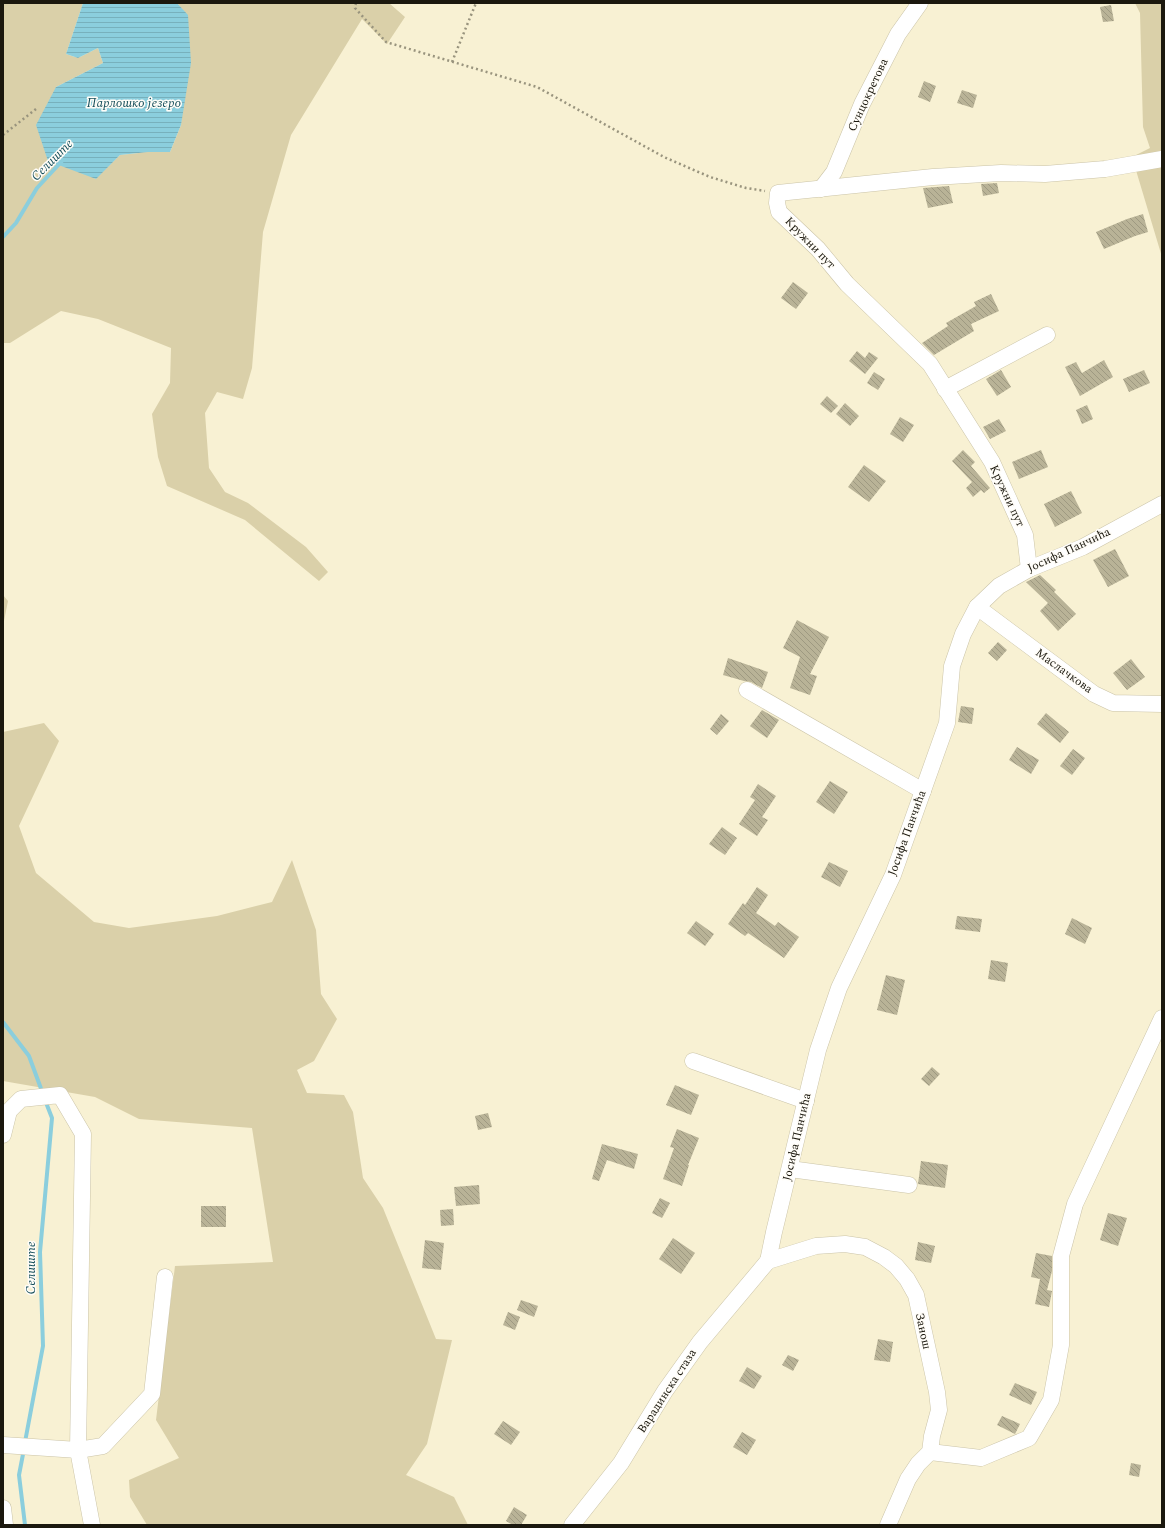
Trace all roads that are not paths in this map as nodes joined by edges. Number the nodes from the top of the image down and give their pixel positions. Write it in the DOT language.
graph roads {
  1 [pos="920,3"];
  2 [pos="1162,159"];
  3 [pos="821,189"];
  4 [pos="1047,335"];
  5 [pos="946,389"];
  6 [pos="1162,504"];
  7 [pos="1029,569"];
  8 [pos="977,607"];
  9 [pos="747,690"];
  10 [pos="1162,704"];
  11 [pos="923,791"];
  12 [pos="1162,1018"];
  13 [pos="693,1061"];
  14 [pos="806,1101"];
  15 [pos="3,1135"];
  16 [pos="790,1168"];
  17 [pos="909,1185"];
  18 [pos="768,1261"];
  19 [pos="165,1277"];
  20 [pos="9,1445"];
  21 [pos="78,1450"];
  22 [pos="930,1452"];
  23 [pos="3,1508"];
  24 [pos="4,1525"];
  25 [pos="92,1525"];
  26 [pos="572,1525"];
  27 [pos="888,1525"];
  1 -- 3 [label="street, Сунцокретова"];
  2 -- 3 [label="street"];
  3 -- 5 [label="street, Кружни пут"];
  4 -- 5 [label="street"];
  5 -- 7 [label="street, Кружни пут"];
  6 -- 7 [label="street, Јосифа Панчића"];
  7 -- 8 [label="street, Јосифа Панчића"];
  8 -- 10 [label="street, Маслачкова"];
  8 -- 11 [label="street, Јосифа Панчића"];
  9 -- 11 [label="street"];
  11 -- 14 [label="street, Јосифа Панчића"];
  12 -- 22 [label="street"];
  13 -- 14 [label="street"];
  14 -- 16 [label="street, Јосифа Панчића"];
  15 -- 21 [label="street"];
  16 -- 17 [label="street"];
  16 -- 18 [label="street, Јосифа Панчића"];
  18 -- 22 [label="street, Занош"];
  18 -- 26 [label="street, Варадинска стаза"];
  19 -- 21 [label="street"];
  20 -- 21 [label="street"];
  21 -- 25 [label="street"];
  22 -- 27 [label="street"];
  23 -- 24 [label="street"];
}
